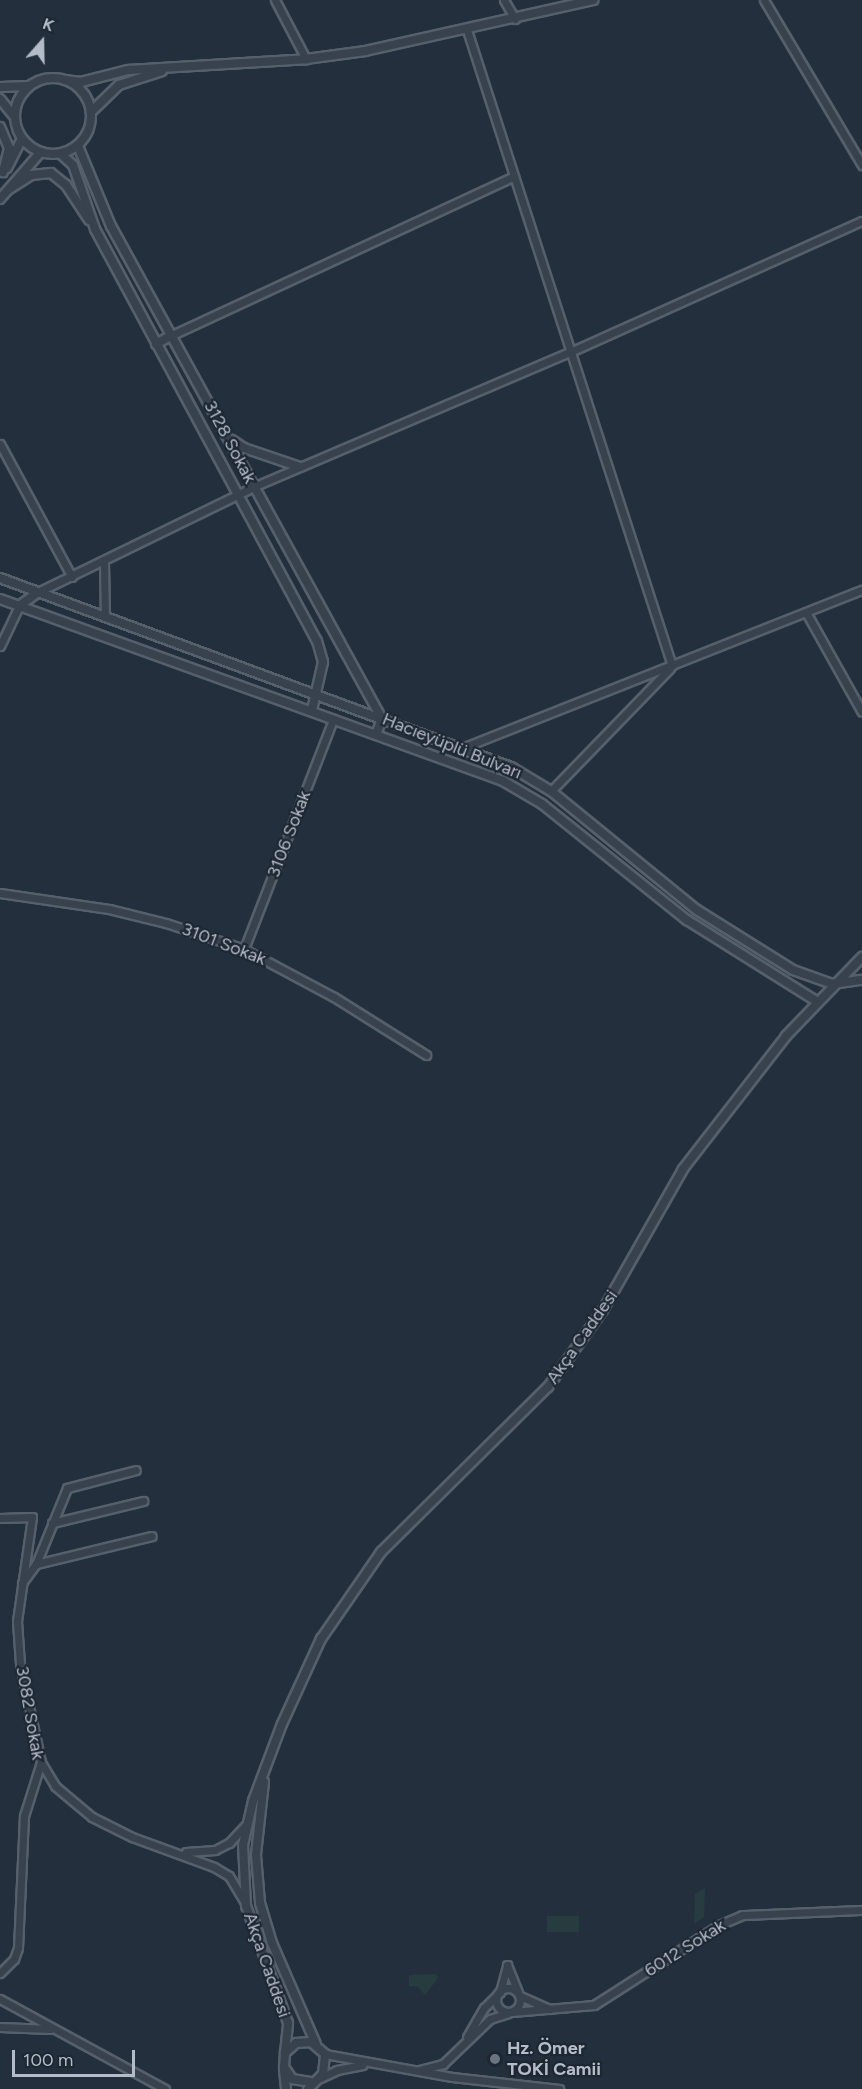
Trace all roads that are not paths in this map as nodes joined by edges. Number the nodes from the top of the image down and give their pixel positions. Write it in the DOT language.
graph roads {
  1 [pos="275,0"];
  2 [pos="504,0"];
  3 [pos="593,0"];
  4 [pos="764,0"];
  5 [pos="515,19"];
  6 [pos="467,30"];
  7 [pos="306,59"];
  8 [pos="174,68"];
  9 [pos="65,80"];
  10 [pos="29,86"];
  11 [pos="0,87"];
  12 [pos="0,99"];
  13 [pos="91,112"];
  14 [pos="14,116"];
  15 [pos="0,127"];
  16 [pos="22,139"];
  17 [pos="78,146"];
  18 [pos="40,153"];
  19 [pos="61,154"];
  20 [pos="862,165"];
  21 [pos="2,173"];
  22 [pos="514,176"];
  23 [pos="8,190"];
  24 [pos="0,199"];
  25 [pos="862,221"];
  26 [pos="95,230"];
  27 [pos="172,335"];
  28 [pos="156,344"];
  29 [pos="570,352"];
  30 [pos="229,438"];
  31 [pos="0,444"];
  32 [pos="300,467"];
  33 [pos="253,488"];
  34 [pos="236,496"];
  35 [pos="104,562"];
  36 [pos="72,577"];
  37 [pos="0,578"];
  38 [pos="862,590"];
  39 [pos="38,592"];
  40 [pos="0,598"];
  41 [pos="19,606"];
  42 [pos="807,614"];
  43 [pos="105,617"];
  44 [pos="0,646"];
  45 [pos="672,666"];
  46 [pos="317,694"];
  47 [pos="312,710"];
  48 [pos="862,712"];
  49 [pos="333,719"];
  50 [pos="382,719"];
  51 [pos="376,735"];
  52 [pos="462,748"];
  53 [pos="551,791"];
  54 [pos="0,893"];
  55 [pos="696,910"];
  56 [pos="687,920"];
  57 [pos="244,949"];
  58 [pos="862,957"];
  59 [pos="862,980"];
  60 [pos="832,984"];
  61 [pos="816,1001"];
  62 [pos="426,1055"];
  63 [pos="136,1470"];
  64 [pos="143,1501"];
  65 [pos="0,1518"];
  66 [pos="52,1523"];
  67 [pos="152,1536"];
  68 [pos="36,1564"];
  69 [pos="22,1583"];
  70 [pos="41,1762"];
  71 [pos="265,1773"];
  72 [pos="247,1823"];
  73 [pos="177,1852"];
  74 [pos="246,1906"];
  75 [pos="862,1910"];
  76 [pos="0,1973"];
  77 [pos="500,1992"];
  78 [pos="519,1994"];
  79 [pos="0,1999"];
  80 [pos="551,2009"];
  81 [pos="510,2012"];
  82 [pos="0,2027"];
  83 [pos="52,2029"];
  84 [pos="466,2040"];
  85 [pos="316,2044"];
  86 [pos="285,2053"];
  87 [pos="325,2054"];
  88 [pos="369,2064"];
  89 [pos="284,2067"];
  90 [pos="409,2070"];
  91 [pos="151,2082"];
  92 [pos="312,2084"];
  93 [pos="159,2089"];
  94 [pos="165,2089"];
  95 [pos="286,2089"];
  96 [pos="559,2089"];
  1 -- 7 [label="street"];
  2 -- 5 [label="street"];
  3 -- 5 [label="street"];
  4 -- 20 [label="street"];
  5 -- 6 [label="street"];
  6 -- 7 [label="street"];
  6 -- 22 [label="street"];
  7 -- 8 [label="street"];
  8 -- 9 [label="street"];
  8 -- 13 [label="street"];
  9 -- 10 [label="street"];
  9 -- 13 [label="street"];
  10 -- 11 [label="street"];
  10 -- 14 [label="street"];
  12 -- 14 [label="street"];
  13 -- 17 [label="street"];
  14 -- 16 [label="street"];
  15 -- 21 [label="street"];
  16 -- 18 [label="street"];
  16 -- 21 [label="street"];
  17 -- 19 [label="street"];
  17 -- 27 [label="street, 3128 Sokak"];
  18 -- 19 [label="street"];
  18 -- 23 [label="street"];
  19 -- 26 [label="street, 3128 Sokak"];
  22 -- 27 [label="street"];
  22 -- 29 [label="street"];
  23 -- 24 [label="street"];
  23 -- 26 [label="street, 3128 Sokak"];
  25 -- 29 [label="street"];
  26 -- 28 [label="street, 3128 Sokak"];
  27 -- 28 [label="street"];
  27 -- 30 [label="street, 3128 Sokak"];
  28 -- 34 [label="street, 3128 Sokak"];
  29 -- 32 [label="street"];
  29 -- 45 [label="street"];
  30 -- 32 [label="street"];
  30 -- 33 [label="street, 3128 Sokak"];
  31 -- 36 [label="street"];
  32 -- 33 [label="street"];
  33 -- 34 [label="street"];
  33 -- 50 [label="street, 3128 Sokak"];
  34 -- 35 [label="street"];
  34 -- 46 [label="street, 3128 Sokak"];
  35 -- 36 [label="street"];
  35 -- 43 [label="street"];
  36 -- 39 [label="street"];
  37 -- 39 [label="street, Hacıeyüplü Bulvarı"];
  38 -- 42 [label="street"];
  39 -- 41 [label="street"];
  39 -- 43 [label="street, Hacıeyüplü Bulvarı"];
  40 -- 41 [label="street, Hacıeyüplü Bulvarı"];
  41 -- 44 [label="street"];
  41 -- 47 [label="street, Hacıeyüplü Bulvarı"];
  42 -- 45 [label="street"];
  42 -- 48 [label="street"];
  43 -- 46 [label="street, Hacıeyüplü Bulvarı"];
  45 -- 52 [label="street"];
  45 -- 53 [label="street"];
  46 -- 47 [label="street, 3128 Sokak"];
  46 -- 50 [label="street, Hacıeyüplü Bulvarı"];
  47 -- 49 [label="street, Hacıeyüplü Bulvarı"];
  49 -- 51 [label="street, Hacıeyüplü Bulvarı"];
  49 -- 57 [label="street, 3106 Sokak"];
  50 -- 51 [label="street"];
  50 -- 52 [label="street, Hacıeyüplü Bulvarı"];
  51 -- 56 [label="street, Hacıeyüplü Bulvarı"];
  52 -- 53 [label="street, Hacıeyüplü Bulvarı"];
  53 -- 55 [label="street, Hacıeyüplü Bulvarı"];
  54 -- 57 [label="street, 3101 Sokak"];
  55 -- 56 [label="street"];
  55 -- 60 [label="street, Hacıeyüplü Bulvarı"];
  56 -- 61 [label="street, Hacıeyüplü Bulvarı"];
  57 -- 62 [label="street, 3101 Sokak"];
  58 -- 60 [label="street, Akça Caddesi"];
  59 -- 60 [label="street, Hacıeyüplü Bulvarı"];
  60 -- 61 [label="street, Akça Caddesi"];
  61 -- 71 [label="street, Akça Caddesi"];
  63 -- 66 [label="street"];
  64 -- 66 [label="street"];
  65 -- 69 [label="street, 3082 Sokak"];
  66 -- 68 [label="street"];
  67 -- 68 [label="street"];
  68 -- 69 [label="street"];
  69 -- 70 [label="street, 3082 Sokak"];
  70 -- 73 [label="street"];
  70 -- 76 [label="street, 3082 Sokak"];
  71 -- 72 [label="street, Akça Caddesi"];
  71 -- 85 [label="street, Akça Caddesi"];
  72 -- 73 [label="street"];
  72 -- 74 [label="street, Akça Caddesi"];
  73 -- 74 [label="street"];
  74 -- 86 [label="street, Akça Caddesi"];
  75 -- 80 [label="street, 6012 Sokak"];
  77 -- 78 [label="street, 6012 Sokak"];
  77 -- 78 [label="street"];
  77 -- 81 [label="street"];
  77 -- 84 [label="street, 6012 Sokak"];
  78 -- 80 [label="street, 6012 Sokak"];
  78 -- 81 [label="street"];
  79 -- 83 [label="street"];
  80 -- 81 [label="street, 6012 Sokak"];
  81 -- 84 [label="street, 6012 Sokak"];
  82 -- 83 [label="street"];
  83 -- 91 [label="street"];
  84 -- 90 [label="street, 6012 Sokak"];
  85 -- 86 [label="street"];
  85 -- 87 [label="street, Akça Caddesi"];
  86 -- 89 [label="street, Akça Caddesi"];
  87 -- 88 [label="street"];
  87 -- 92 [label="street"];
  88 -- 90 [label="street"];
  88 -- 92 [label="street"];
  89 -- 92 [label="street"];
  89 -- 95 [label="street, Akça Caddesi"];
  90 -- 96 [label="street"];
  91 -- 93 [label="street"];
  91 -- 94 [label="street"];
}
